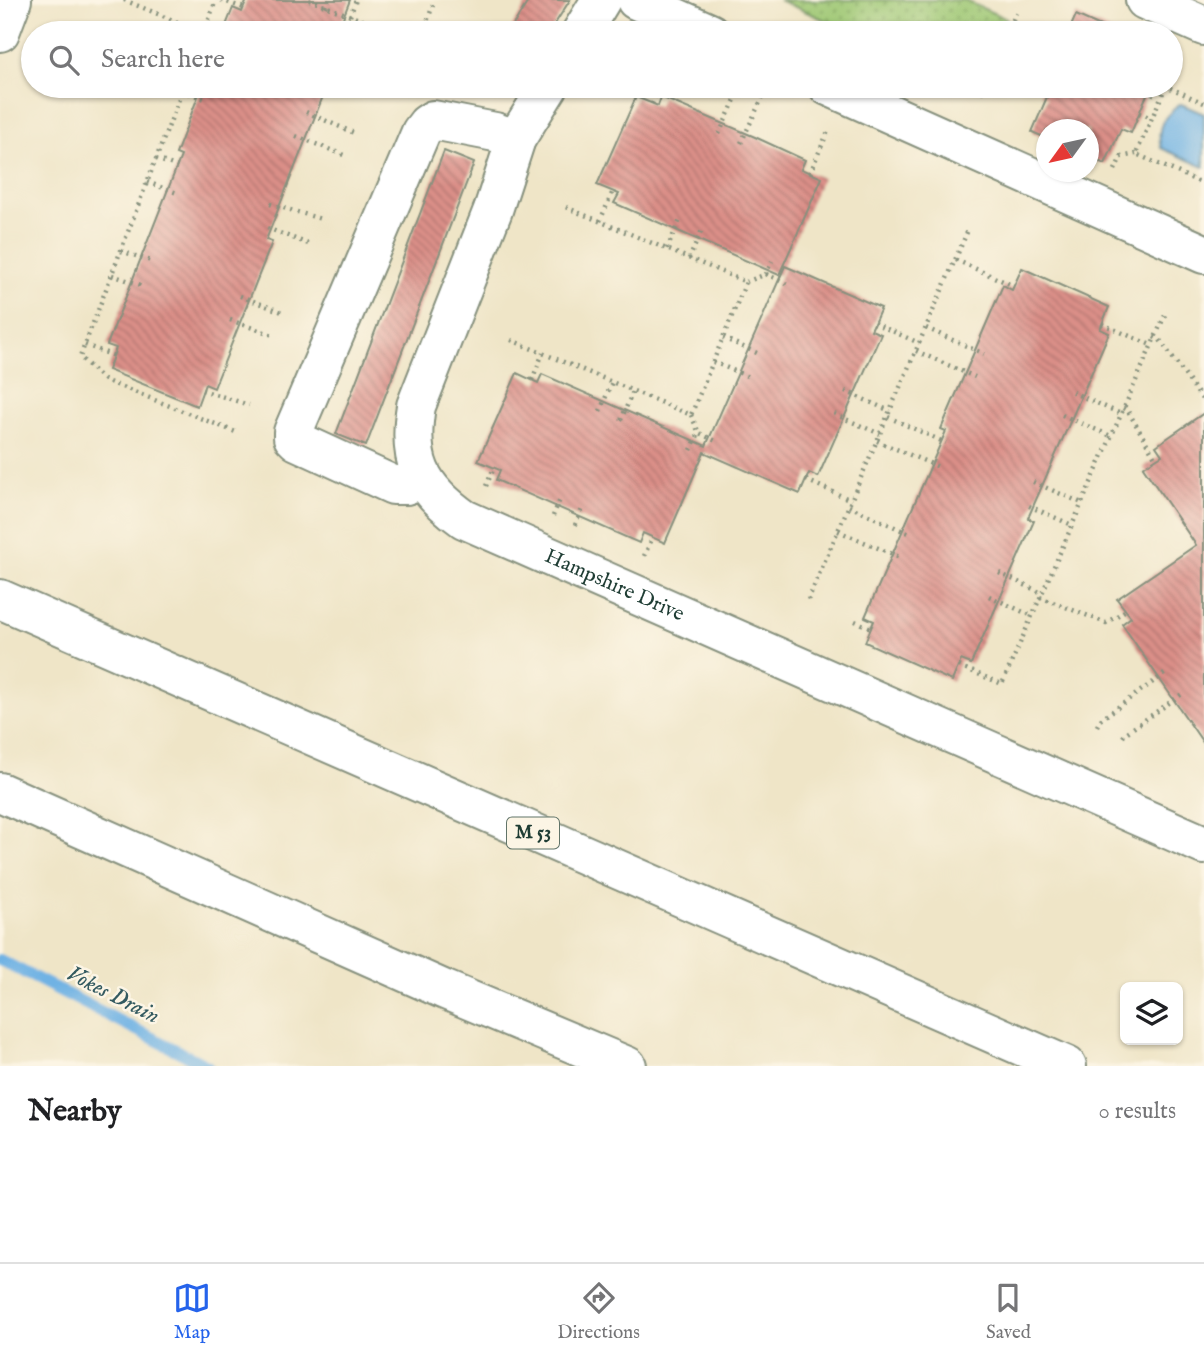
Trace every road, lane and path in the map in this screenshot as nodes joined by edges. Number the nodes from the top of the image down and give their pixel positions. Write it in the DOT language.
graph roads {
  1 [pos="12,0"];
  2 [pos="124,0"];
  3 [pos="219,0"];
  4 [pos="309,0"];
  5 [pos="329,0"];
  6 [pos="356,0"];
  7 [pos="601,0"];
  8 [pos="636,0"];
  9 [pos="1145,0"];
  10 [pos="433,5"];
  11 [pos="326,7"];
  12 [pos="244,8"];
  13 [pos="1016,13"];
  14 [pos="350,16"];
  15 [pos="175,21"];
  16 [pos="209,21"];
  17 [pos="364,21"];
  18 [pos="427,21"];
  19 [pos="588,21"];
  20 [pos="683,21"];
  21 [pos="1012,21"];
  22 [pos="1204,26"];
  23 [pos="0,32"];
  24 [pos="1183,94"];
  25 [pos="179,98"];
  26 [pos="204,98"];
  27 [pos="542,98"];
  28 [pos="655,98"];
  29 [pos="736,98"];
  30 [pos="762,98"];
  31 [pos="855,98"];
  32 [pos="1161,98"];
  33 [pos="208,100"];
  34 [pos="1204,103"];
  35 [pos="652,104"];
  36 [pos="306,112"];
  37 [pos="1139,113"];
  38 [pos="1152,118"];
  39 [pos="831,126"];
  40 [pos="354,134"];
  41 [pos="719,134"];
  42 [pos="296,136"];
  43 [pos="516,139"];
  44 [pos="741,143"];
  45 [pos="1136,154"];
  46 [pos="346,156"];
  47 [pos="156,159"];
  48 [pos="181,168"];
  49 [pos="810,173"];
  50 [pos="1113,174"];
  51 [pos="147,183"];
  52 [pos="1204,184"];
  53 [pos="613,191"];
  54 [pos="177,193"];
  55 [pos="270,204"];
  56 [pos="564,206"];
  57 [pos="321,219"];
  58 [pos="680,220"];
  59 [pos="600,221"];
  60 [pos="267,228"];
  61 [pos="702,230"];
  62 [pos="968,230"];
  63 [pos="311,245"];
  64 [pos="667,249"];
  65 [pos="121,251"];
  66 [pos="1204,254"];
  67 [pos="689,258"];
  68 [pos="956,260"];
  69 [pos="151,261"];
  70 [pos="772,261"];
  71 [pos="766,274"];
  72 [pos="112,275"];
  73 [pos="746,282"];
  74 [pos="787,284"];
  75 [pos="141,285"];
  76 [pos="1014,286"];
  77 [pos="240,296"];
  78 [pos="285,313"];
  79 [pos="1165,315"];
  80 [pos="230,320"];
  81 [pos="874,323"];
  82 [pos="1102,324"];
  83 [pos="926,328"];
  84 [pos="276,336"];
  85 [pos="723,338"];
  86 [pos="1154,338"];
  87 [pos="511,340"];
  88 [pos="919,343"];
  89 [pos="85,345"];
  90 [pos="1151,345"];
  91 [pos="916,351"];
  92 [pos="543,353"];
  93 [pos="757,353"];
  94 [pos="985,354"];
  95 [pos="114,356"];
  96 [pos="713,362"];
  97 [pos="747,376"];
  98 [pos="975,377"];
  99 [pos="532,380"];
  100 [pos="612,382"];
  101 [pos="202,390"];
  102 [pos="633,391"];
  103 [pos="845,391"];
  104 [pos="1072,392"];
  105 [pos="1204,402"];
  106 [pos="249,405"];
  107 [pos="600,411"];
  108 [pos="890,411"];
  109 [pos="1122,411"];
  110 [pos="835,414"];
  111 [pos="691,415"];
  112 [pos="1062,415"];
  113 [pos="888,417"];
  114 [pos="621,420"];
  115 [pos="238,433"];
  116 [pos="699,433"];
  117 [pos="880,434"];
  118 [pos="1111,436"];
  119 [pos="877,441"];
  120 [pos="718,442"];
  121 [pos="946,443"];
  122 [pos="691,450"];
  123 [pos="1156,459"];
  124 [pos="941,468"];
  125 [pos="422,479"];
  126 [pos="806,480"];
  127 [pos="1033,482"];
  128 [pos="850,503"];
  129 [pos="1082,503"];
  130 [pos="1029,506"];
  131 [pos="1072,525"];
  132 [pos="838,531"];
  133 [pos="912,535"];
  134 [pos="902,558"];
  135 [pos="999,573"];
  136 [pos="1041,595"];
  137 [pos="989,596"];
  138 [pos="0,599"];
  139 [pos="808,600"];
  140 [pos="1126,610"];
  141 [pos="1032,616"];
  142 [pos="855,621"];
  143 [pos="871,628"];
  144 [pos="959,666"];
  145 [pos="1167,672"];
  146 [pos="1182,694"];
  147 [pos="1097,726"];
  148 [pos="1124,737"];
  149 [pos="0,792"];
  150 [pos="1204,845"];
  151 [pos="443,989"];
  152 [pos="579,1066"];
  153 [pos="627,1066"];
  154 [pos="1067,1066"];
  1 -- 23 [label="main road"];
  2 -- 15 [label="path"];
  3 -- 12 [label="path"];
  3 -- 16 [label="path"];
  4 -- 11 [label="path"];
  5 -- 11 [label="path"];
  6 -- 14 [label="path"];
  7 -- 19 [label="main road"];
  8 -- 20 [label="main road"];
  9 -- 22 [label="main road"];
  10 -- 18 [label="path"];
  11 -- 14 [label="path"];
  13 -- 21 [label="path"];
  14 -- 17 [label="path"];
  24 -- 34 [label="path"];
  25 -- 47 [label="path"];
  26 -- 33 [label="path"];
  27 -- 43 [label="main road, Hampshire Drive"];
  28 -- 35 [label="path"];
  29 -- 41 [label="path"];
  30 -- 44 [label="path"];
  31 -- 66 [label="main road"];
  32 -- 38 [label="path"];
  36 -- 40 [label="path"];
  37 -- 38 [label="path"];
  38 -- 45 [label="path"];
  39 -- 49 [label="path"];
  42 -- 46 [label="path"];
  43 -- 125 [label="main road, Hampshire Drive"];
  43 -- 125 [label="main road"];
  45 -- 50 [label="path"];
  45 -- 52 [label="path"];
  47 -- 48 [label="path"];
  47 -- 51 [label="path"];
  51 -- 54 [label="path"];
  51 -- 65 [label="path"];
  53 -- 59 [label="path"];
  55 -- 57 [label="path"];
  56 -- 59 [label="path"];
  58 -- 64 [label="path"];
  59 -- 64 [label="path"];
  60 -- 63 [label="path"];
  61 -- 67 [label="path"];
  62 -- 68 [label="path"];
  64 -- 67 [label="path"];
  65 -- 69 [label="path"];
  65 -- 72 [label="path"];
  67 -- 73 [label="path"];
  68 -- 76 [label="path"];
  68 -- 83 [label="path"];
  70 -- 71 [label="path"];
  71 -- 73 [label="path"];
  71 -- 74 [label="path"];
  72 -- 75 [label="path"];
  72 -- 89 [label="path"];
  73 -- 85 [label="path"];
  77 -- 78 [label="path"];
  79 -- 86 [label="path"];
  80 -- 84 [label="path"];
  81 -- 88 [label="path"];
  82 -- 90 [label="path"];
  83 -- 88 [label="path"];
  83 -- 94 [label="path"];
  85 -- 93 [label="path"];
  85 -- 96 [label="path"];
  86 -- 90 [label="path"];
  86 -- 105 [label="path"];
  87 -- 92 [label="path"];
  88 -- 91 [label="path"];
  89 -- 95 [label="path"];
  89 -- 115 [label="path"];
  90 -- 109 [label="path"];
  91 -- 98 [label="path"];
  91 -- 108 [label="path"];
  92 -- 99 [label="path"];
  92 -- 100 [label="path"];
  96 -- 97 [label="path"];
  96 -- 111 [label="path"];
  100 -- 102 [label="path"];
  100 -- 107 [label="path"];
  101 -- 106 [label="path"];
  102 -- 111 [label="path"];
  102 -- 114 [label="path"];
  103 -- 108 [label="path"];
  104 -- 109 [label="path"];
  108 -- 113 [label="path"];
  109 -- 118 [label="path"];
  109 -- 123 [label="path"];
  110 -- 117 [label="path"];
  111 -- 116 [label="path"];
  112 -- 118 [label="path"];
  113 -- 117 [label="path"];
  113 -- 121 [label="path"];
  116 -- 120 [label="path"];
  116 -- 122 [label="path"];
  117 -- 119 [label="path"];
  118 -- 129 [label="path"];
  119 -- 124 [label="path"];
  119 -- 128 [label="path"];
  125 -- 150 [label="main road, Hampshire Drive"];
  126 -- 128 [label="path"];
  127 -- 129 [label="path"];
  128 -- 132 [label="path"];
  128 -- 133 [label="path"];
  129 -- 131 [label="path"];
  130 -- 131 [label="path"];
  131 -- 136 [label="path"];
  132 -- 134 [label="path"];
  132 -- 139 [label="path"];
  135 -- 136 [label="path"];
  136 -- 140 [label="path"];
  136 -- 141 [label="path"];
  137 -- 141 [label="path"];
  138 -- 154 [label="main road, M 53"];
  141 -- 144 [label="path"];
  142 -- 143 [label="path"];
  145 -- 147 [label="path"];
  146 -- 148 [label="path"];
  149 -- 151 [label="main road"];
  151 -- 152 [label="main road"];
  151 -- 153 [label="main road"];
}
